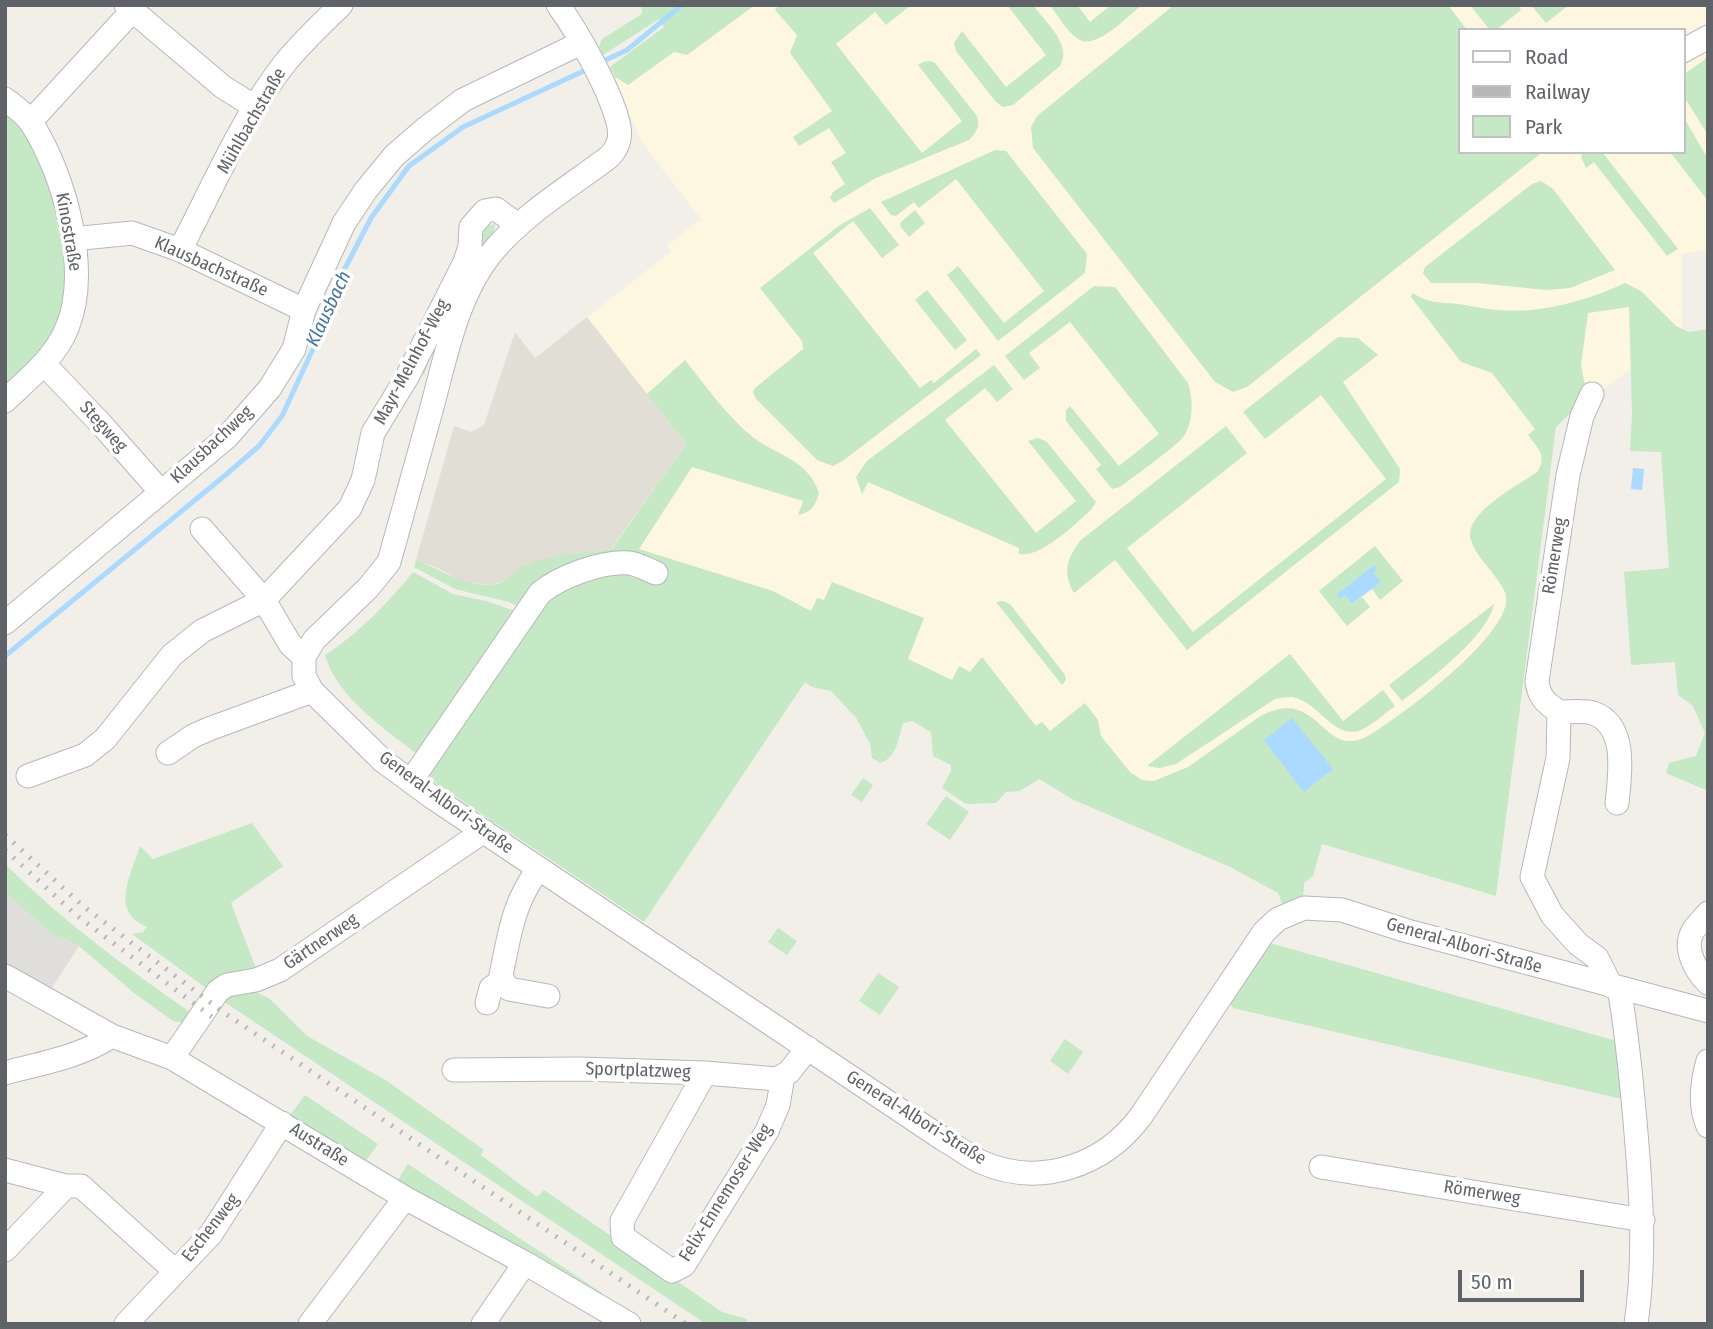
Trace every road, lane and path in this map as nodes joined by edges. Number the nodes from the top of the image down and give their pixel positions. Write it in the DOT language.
graph roads {
  1 [pos="341,5"];
  2 [pos="558,5"];
  3 [pos="129,8"];
  4 [pos="1708,37"];
  5 [pos="583,45"];
  6 [pos="1685,50"];
  7 [pos="5,99"];
  8 [pos="255,107"];
  9 [pos="31,121"];
  10 [pos="517,228"];
  11 [pos="73,239"];
  12 [pos="180,250"];
  13 [pos="304,310"];
  14 [pos="44,364"];
  15 [pos="1592,394"];
  16 [pos="5,401"];
  17 [pos="161,492"];
  18 [pos="202,528"];
  19 [pos="656,573"];
  20 [pos="264,600"];
  21 [pos="5,624"];
  22 [pos="303,657"];
  23 [pos="312,691"];
  24 [pos="1559,712"];
  25 [pos="168,753"];
  26 [pos="28,776"];
  27 [pos="411,782"];
  28 [pos="1617,803"];
  29 [pos="484,831"];
  30 [pos="538,869"];
  31 [pos="1708,913"];
  32 [pos="5,976"];
  33 [pos="502,981"];
  34 [pos="1708,982"];
  35 [pos="1615,987"];
  36 [pos="548,996"];
  37 [pos="486,1003"];
  38 [pos="1708,1011"];
  39 [pos="112,1036"];
  40 [pos="808,1048"];
  41 [pos="172,1058"];
  42 [pos="1708,1061"];
  43 [pos="454,1070"];
  44 [pos="5,1073"];
  45 [pos="705,1073"];
  46 [pos="783,1076"];
  47 [pos="282,1123"];
  48 [pos="1708,1126"];
  49 [pos="1321,1167"];
  50 [pos="5,1170"];
  51 [pos="66,1186"];
  52 [pos="405,1198"];
  53 [pos="1643,1220"];
  54 [pos="5,1250"];
  55 [pos="525,1263"];
  56 [pos="176,1271"];
  57 [pos="126,1324"];
  58 [pos="310,1324"];
  59 [pos="484,1324"];
  60 [pos="629,1324"];
  61 [pos="1636,1324"];
  1 -- 8 [label="street, Mühlbachstraße"];
  2 -- 5 [label="street"];
  3 -- 8 [label="street"];
  3 -- 9 [label="street"];
  4 -- 6 [label="street"];
  5 -- 10 [label="street"];
  5 -- 13 [label="street, Klausbachweg"];
  7 -- 9 [label="street, Kinostraße"];
  8 -- 12 [label="street, Mühlbachstraße"];
  9 -- 11 [label="street, Kinostraße"];
  10 -- 20 [label="street, Mayr-Melnhof-Weg"];
  10 -- 22 [label="street"];
  11 -- 12 [label="street, Klausbachstraße"];
  11 -- 14 [label="street, Kinostraße"];
  12 -- 13 [label="street, Klausbachstraße"];
  13 -- 17 [label="street, Klausbachweg"];
  14 -- 16 [label="street, Kinostraße"];
  14 -- 17 [label="street, Stegweg"];
  15 -- 24 [label="street, Römerweg"];
  17 -- 21 [label="street, Klausbachweg"];
  18 -- 20 [label="street"];
  19 -- 27 [label="street"];
  20 -- 22 [label="street"];
  20 -- 26 [label="street, Mayr-Melnhof-Weg"];
  22 -- 23 [label="street"];
  23 -- 25 [label="street"];
  23 -- 27 [label="street, General-Albori-Straße"];
  24 -- 28 [label="street"];
  24 -- 35 [label="street"];
  27 -- 29 [label="street, General-Albori-Straße"];
  29 -- 30 [label="street, General-Albori-Straße"];
  29 -- 41 [label="street, Gärtnerweg"];
  30 -- 33 [label="street"];
  30 -- 40 [label="street, General-Albori-Straße"];
  31 -- 34 [label="street"];
  32 -- 39 [label="street, Austraße"];
  33 -- 36 [label="street"];
  33 -- 37 [label="street"];
  35 -- 38 [label="street, General-Albori-Straße"];
  35 -- 40 [label="street, General-Albori-Straße"];
  35 -- 53 [label="street"];
  39 -- 41 [label="street, Austraße"];
  39 -- 44 [label="street"];
  40 -- 46 [label="street"];
  41 -- 47 [label="street, Austraße"];
  42 -- 48 [label="street"];
  43 -- 45 [label="street, Sportplatzweg"];
  45 -- 46 [label="street, Sportplatzweg"];
  45 -- 46 [label="street, Felix-Ennemoser-Weg"];
  47 -- 52 [label="street, Austraße"];
  47 -- 56 [label="street, Eschenweg"];
  49 -- 53 [label="street, Römerweg"];
  50 -- 51 [label="street"];
  51 -- 54 [label="street"];
  51 -- 56 [label="street"];
  52 -- 55 [label="street, Austraße"];
  52 -- 58 [label="street"];
  53 -- 61 [label="street"];
  55 -- 59 [label="street"];
  55 -- 60 [label="street, Austraße"];
  56 -- 57 [label="street, Eschenweg"];
}
